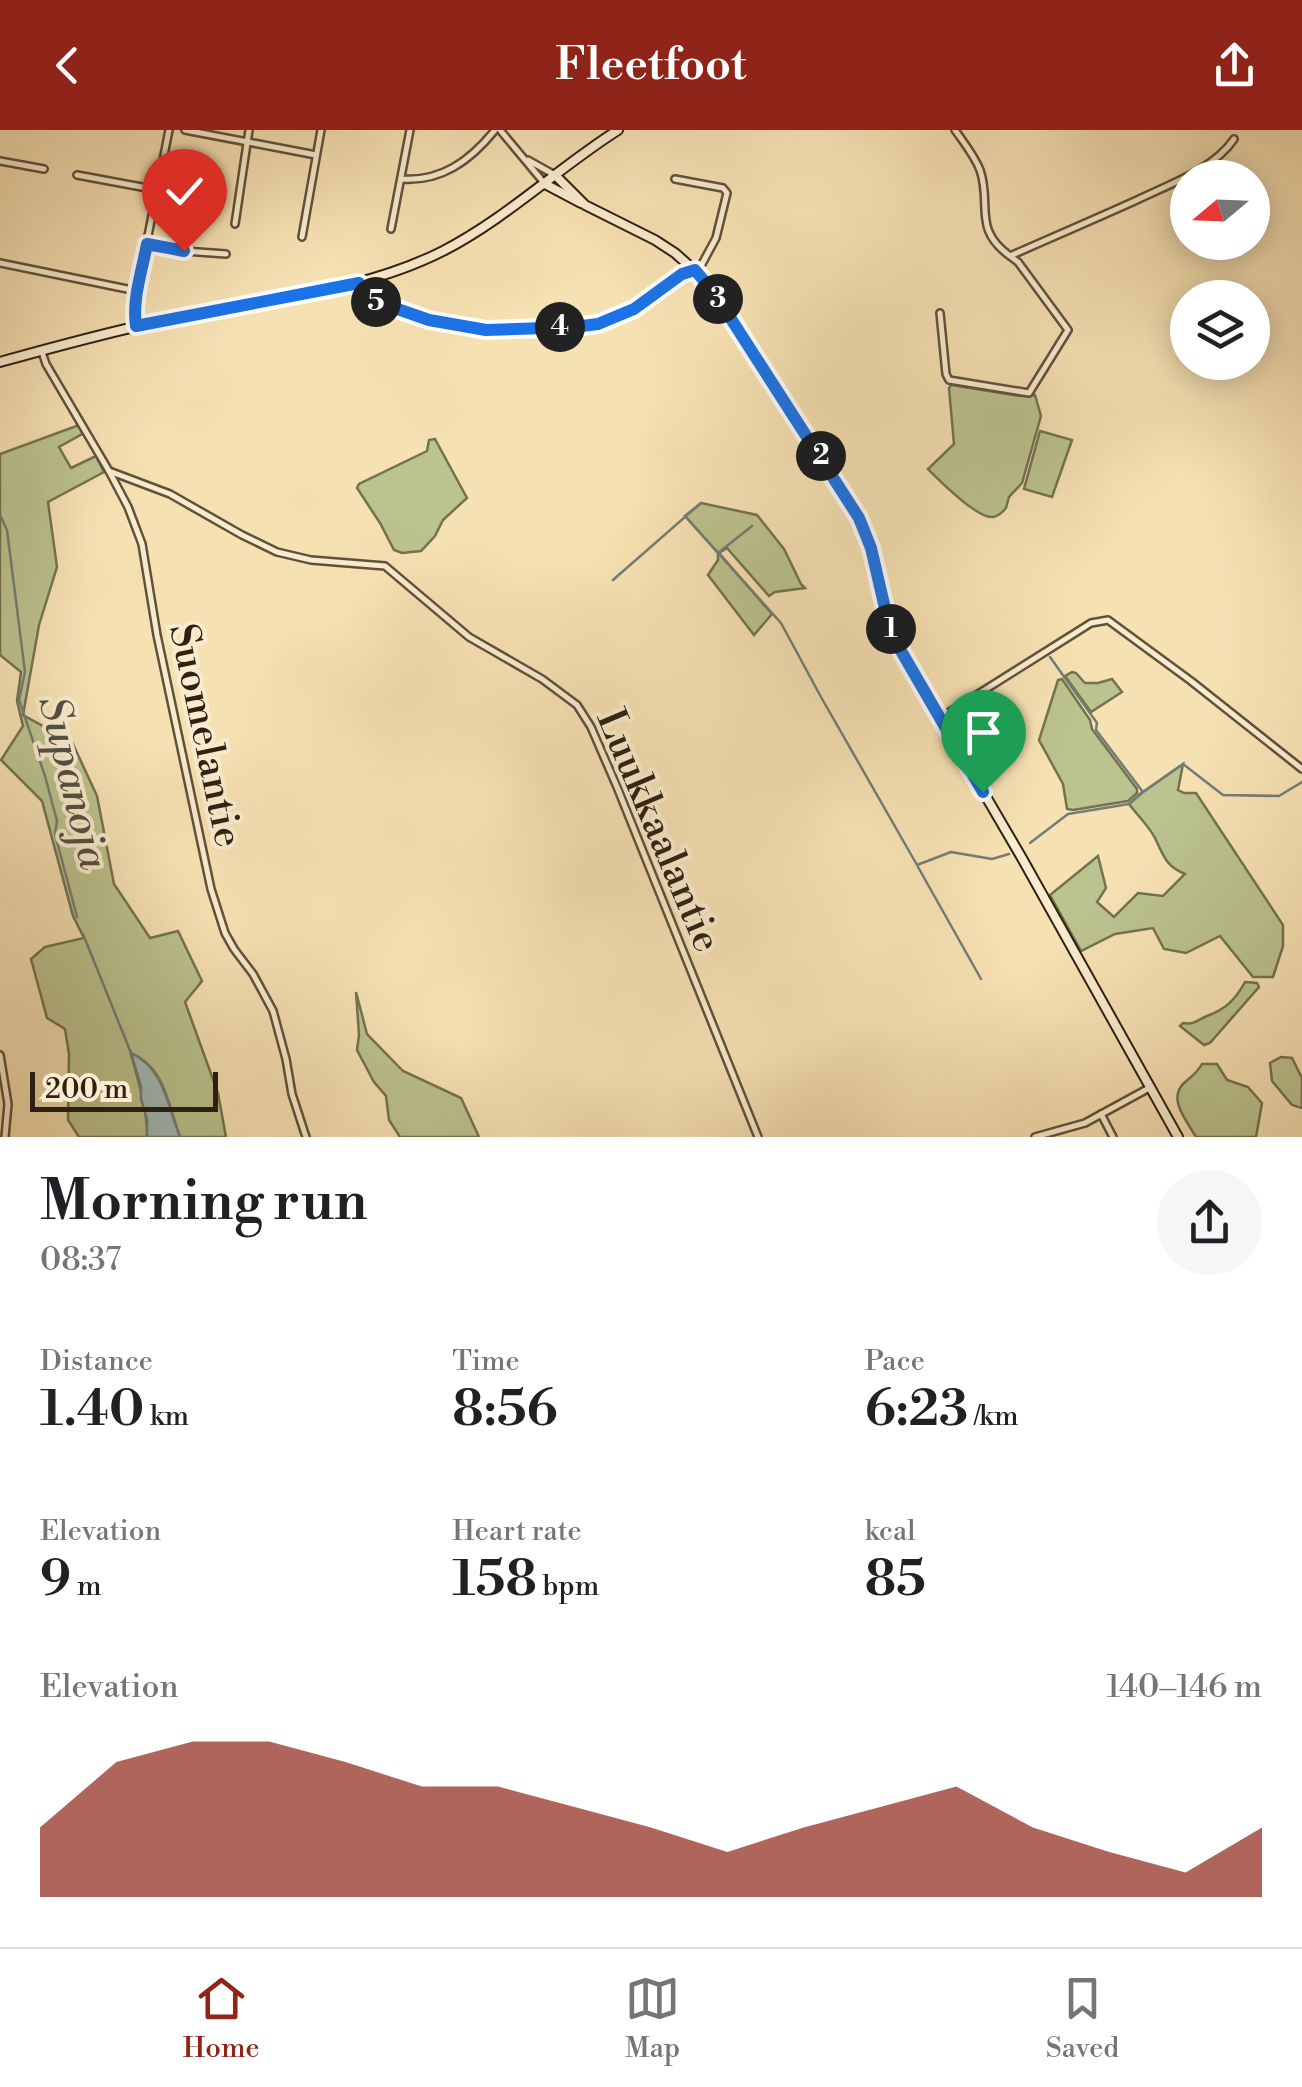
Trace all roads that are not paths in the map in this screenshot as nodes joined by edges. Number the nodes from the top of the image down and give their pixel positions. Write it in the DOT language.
graph roads {
  1 [pos="169,130"];
  2 [pos="185,130"];
  3 [pos="249,130"];
  4 [pos="321,130"];
  5 [pos="410,130"];
  6 [pos="497,130"];
  7 [pos="618,130"];
  8 [pos="955,130"];
  9 [pos="1234,138"];
  10 [pos="246,143"];
  11 [pos="316,155"];
  12 [pos="525,158"];
  13 [pos="0,161"];
  14 [pos="44,169"];
  15 [pos="77,175"];
  16 [pos="555,175"];
  17 [pos="676,178"];
  18 [pos="400,179"];
  19 [pos="545,184"];
  20 [pos="145,188"];
  21 [pos="158,190"];
  22 [pos="142,197"];
  23 [pos="585,205"];
  24 [pos="234,224"];
  25 [pos="390,230"];
  26 [pos="302,237"];
  27 [pos="147,244"];
  28 [pos="226,254"];
  29 [pos="1010,256"];
  30 [pos="0,263"];
  31 [pos="695,270"];
  32 [pos="359,283"];
  33 [pos="137,291"];
  34 [pos="940,313"];
  35 [pos="136,326"];
  36 [pos="1068,330"];
  37 [pos="1073,337"];
  38 [pos="42,350"];
  39 [pos="0,362"];
  40 [pos="109,471"];
  41 [pos="940,718"];
  42 [pos="1302,768"];
  43 [pos="0,1056"];
  44 [pos="1150,1087"];
  45 [pos="1101,1114"];
  46 [pos="5,1137"];
  47 [pos="306,1137"];
  48 [pos="758,1137"];
  49 [pos="1035,1137"];
  50 [pos="1113,1137"];
  51 [pos="1178,1137"];
  1 -- 21 [label="street"];
  2 -- 10 [label="street"];
  3 -- 10 [label="street"];
  4 -- 11 [label="street"];
  5 -- 18 [label="street"];
  6 -- 12 [label="street"];
  6 -- 18 [label="street"];
  7 -- 16 [label="street"];
  8 -- 29 [label="street"];
  9 -- 29 [label="street"];
  10 -- 11 [label="street"];
  10 -- 24 [label="street"];
  11 -- 26 [label="street"];
  12 -- 16 [label="street"];
  12 -- 19 [label="street"];
  13 -- 14 [label="street"];
  15 -- 20 [label="street"];
  16 -- 19 [label="street"];
  16 -- 23 [label="street"];
  17 -- 31 [label="street"];
  18 -- 25 [label="street"];
  19 -- 23 [label="street"];
  19 -- 32 [label="street"];
  20 -- 21 [label="street"];
  20 -- 22 [label="street"];
  21 -- 27 [label="street"];
  23 -- 31 [label="street"];
  27 -- 28 [label="street"];
  27 -- 33 [label="street"];
  29 -- 36 [label="street"];
  30 -- 33 [label="street"];
  31 -- 32 [label="street"];
  31 -- 41 [label="street"];
  32 -- 35 [label="street"];
  33 -- 35 [label="street"];
  34 -- 36 [label="street"];
  35 -- 38 [label="street"];
  36 -- 37 [label="street"];
  38 -- 39 [label="street"];
  38 -- 40 [label="street, Suomelantie"];
  40 -- 47 [label="street, Suomelantie"];
  40 -- 48 [label="street, Luukkaalantie"];
  41 -- 42 [label="street"];
  41 -- 44 [label="street"];
  43 -- 46 [label="street"];
  44 -- 45 [label="street"];
  44 -- 51 [label="street"];
  45 -- 49 [label="street"];
  45 -- 50 [label="street"];
}
